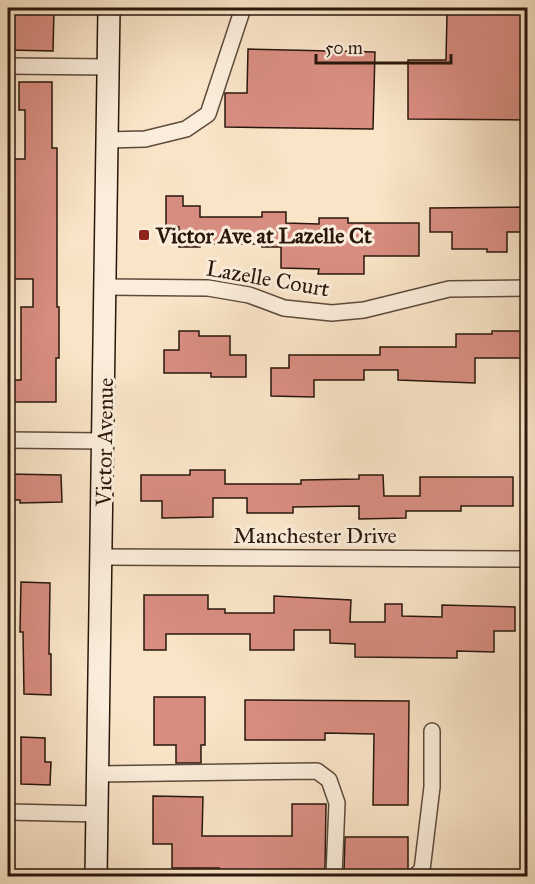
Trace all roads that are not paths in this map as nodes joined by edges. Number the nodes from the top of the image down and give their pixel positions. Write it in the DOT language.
graph roads {
  1 [pos="109,8"];
  2 [pos="243,8"];
  3 [pos="8,66"];
  4 [pos="108,67"];
  5 [pos="107,140"];
  6 [pos="105,287"];
  7 [pos="528,288"];
  8 [pos="8,440"];
  9 [pos="104,441"];
  10 [pos="102,557"];
  11 [pos="528,559"];
  12 [pos="432,731"];
  13 [pos="99,774"];
  14 [pos="8,812"];
  15 [pos="98,814"];
  16 [pos="96,876"];
  17 [pos="334,876"];
  18 [pos="415,876"];
  1 -- 4 [label="main road, Victor Avenue"];
  2 -- 5 [label="street"];
  3 -- 4 [label="street"];
  4 -- 5 [label="main road, Victor Avenue"];
  5 -- 6 [label="main road, Victor Avenue"];
  6 -- 7 [label="street, Lazelle Court"];
  6 -- 9 [label="main road, Victor Avenue"];
  8 -- 9 [label="street"];
  9 -- 10 [label="main road, Victor Avenue"];
  10 -- 11 [label="street, Manchester Drive"];
  10 -- 13 [label="main road, Victor Avenue"];
  12 -- 18 [label="street"];
  13 -- 15 [label="main road, Victor Avenue"];
  13 -- 17 [label="street"];
  14 -- 15 [label="street"];
  15 -- 16 [label="main road, Victor Avenue"];
}
